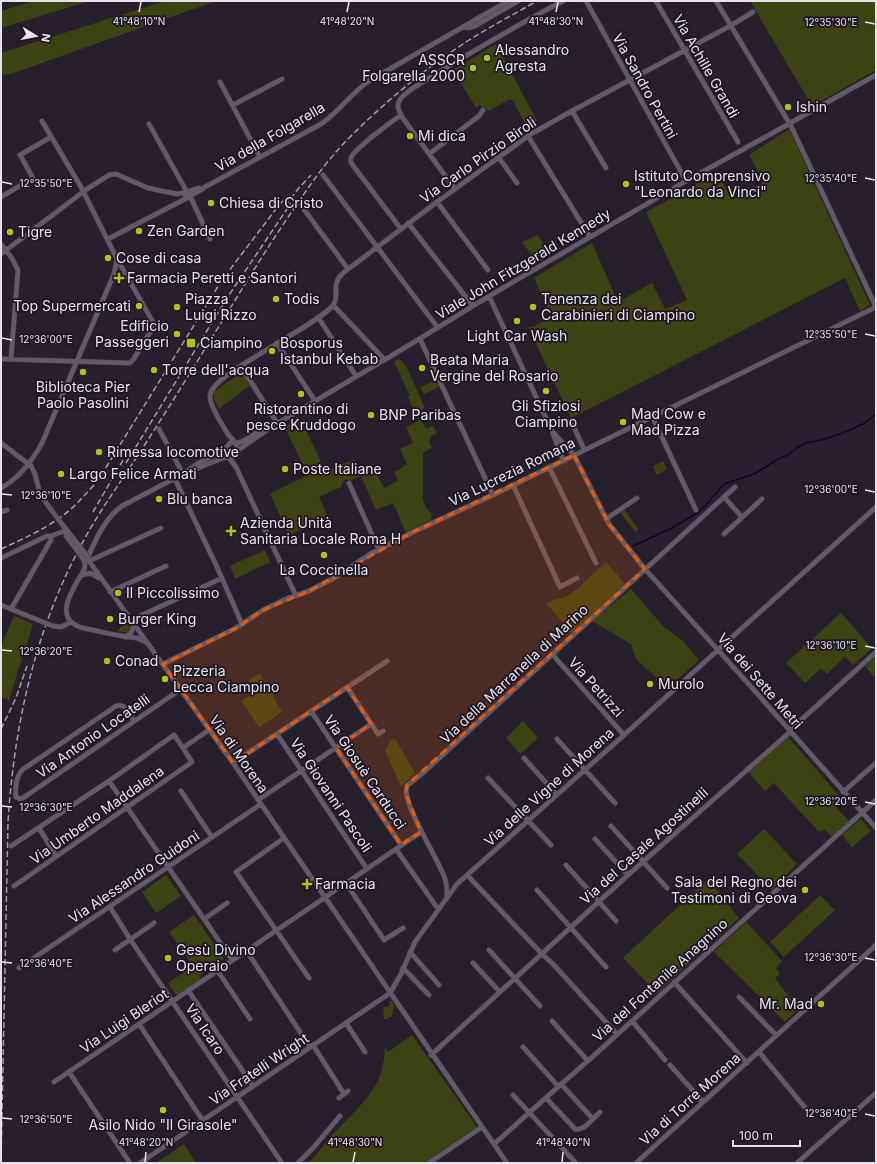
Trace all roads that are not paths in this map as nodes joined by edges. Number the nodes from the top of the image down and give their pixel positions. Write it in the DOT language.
graph roads {
  1 [pos="508,1"];
  2 [pos="518,1"];
  3 [pos="563,1"];
  4 [pos="586,1"];
  5 [pos="656,1"];
  6 [pos="716,1"];
  7 [pos="753,12"];
  8 [pos="730,26"];
  9 [pos="464,27"];
  10 [pos="684,51"];
  11 [pos="876,75"];
  12 [pos="282,79"];
  13 [pos="629,80"];
  14 [pos="220,82"];
  15 [pos="233,105"];
  16 [pos="483,110"];
  17 [pos="572,111"];
  18 [pos="400,115"];
  19 [pos="42,121"];
  20 [pos="790,123"];
  21 [pos="149,124"];
  22 [pos="528,136"];
  23 [pos="51,137"];
  24 [pos="738,142"];
  25 [pos="429,154"];
  26 [pos="260,157"];
  27 [pos="499,158"];
  28 [pos="606,168"];
  29 [pos="323,175"];
  30 [pos="686,181"];
  31 [pos="517,183"];
  32 [pos="455,189"];
  33 [pos="83,192"];
  34 [pos="177,194"];
  35 [pos="188,194"];
  36 [pos="1,197"];
  37 [pos="180,201"];
  38 [pos="437,202"];
  39 [pos="300,204"];
  40 [pos="408,223"];
  41 [pos="401,228"];
  42 [pos="590,237"];
  43 [pos="108,239"];
  44 [pos="210,239"];
  45 [pos="1,244"];
  46 [pos="377,247"];
  47 [pos="6,250"];
  48 [pos="1,254"];
  49 [pos="117,259"];
  50 [pos="348,269"];
  51 [pos="488,270"];
  52 [pos="126,272"];
  53 [pos="114,274"];
  54 [pos="489,296"];
  55 [pos="333,305"];
  56 [pos="473,306"];
  57 [pos="876,306"];
  58 [pos="318,317"];
  59 [pos="438,328"];
  60 [pos="420,339"];
  61 [pos="277,343"];
  62 [pos="1,358"];
  63 [pos="12,359"];
  64 [pos="385,360"];
  65 [pos="77,361"];
  66 [pos="241,366"];
  67 [pos="356,376"];
  68 [pos="315,401"];
  69 [pos="652,416"];
  70 [pos="571,421"];
  71 [pos="275,424"];
  72 [pos="159,429"];
  73 [pos="552,431"];
  74 [pos="229,434"];
  75 [pos="1,443"];
  76 [pos="235,443"];
  77 [pos="227,446"];
  78 [pos="584,449"];
  79 [pos="236,454"];
  80 [pos="574,454"];
  81 [pos="228,458"];
  82 [pos="563,460"];
  83 [pos="29,464"];
  84 [pos="236,467"];
  85 [pos="549,467"];
  86 [pos="183,474"];
  87 [pos="175,479"];
  88 [pos="348,484"];
  89 [pos="513,485"];
  90 [pos="735,487"];
  91 [pos="1,488"];
  92 [pos="493,495"];
  93 [pos="724,497"];
  94 [pos="637,498"];
  95 [pos="762,499"];
  96 [pos="876,507"];
  97 [pos="7,510"];
  98 [pos="696,510"];
  99 [pos="1,512"];
  100 [pos="742,517"];
  101 [pos="606,519"];
  102 [pos="161,528"];
  103 [pos="67,530"];
  104 [pos="724,534"];
  105 [pos="51,536"];
  106 [pos="379,550"];
  107 [pos="1,558"];
  108 [pos="87,559"];
  109 [pos="596,563"];
  110 [pos="166,566"];
  111 [pos="645,569"];
  112 [pos="80,576"];
  113 [pos="577,578"];
  114 [pos="102,580"];
  115 [pos="218,580"];
  116 [pos="110,592"];
  117 [pos="296,596"];
  118 [pos="1,605"];
  119 [pos="11,610"];
  120 [pos="71,622"];
  121 [pos="133,623"];
  122 [pos="242,624"];
  123 [pos="126,637"];
  124 [pos="147,643"];
  125 [pos="718,650"];
  126 [pos="876,652"];
  127 [pos="552,654"];
  128 [pos="387,661"];
  129 [pos="163,664"];
  130 [pos="346,687"];
  131 [pos="181,689"];
  132 [pos="311,711"];
  133 [pos="134,721"];
  134 [pos="371,724"];
  135 [pos="209,730"];
  136 [pos="383,730"];
  137 [pos="790,731"];
  138 [pos="277,734"];
  139 [pos="624,735"];
  140 [pos="557,738"];
  141 [pos="183,748"];
  142 [pos="336,748"];
  143 [pos="524,758"];
  144 [pos="233,763"];
  145 [pos="876,763"];
  146 [pos="585,770"];
  147 [pos="301,771"];
  148 [pos="488,778"];
  149 [pos="109,781"];
  150 [pos="180,791"];
  151 [pos="844,792"];
  152 [pos="557,795"];
  153 [pos="876,800"];
  154 [pos="259,802"];
  155 [pos="615,803"];
  156 [pos="128,808"];
  157 [pos="862,813"];
  158 [pos="528,821"];
  159 [pos="611,826"];
  160 [pos="39,828"];
  161 [pos="876,828"];
  162 [pos="421,832"];
  163 [pos="212,837"];
  164 [pos="284,838"];
  165 [pos="595,839"];
  166 [pos="401,845"];
  167 [pos="551,845"];
  168 [pos="11,846"];
  169 [pos="396,849"];
  170 [pos="56,856"];
  171 [pos="644,862"];
  172 [pos="566,865"];
  173 [pos="168,867"];
  174 [pos="367,868"];
  175 [pos="467,875"];
  176 [pos="628,875"];
  177 [pos="346,883"];
  178 [pos="14,886"];
  179 [pos="667,888"];
  180 [pos="538,890"];
  181 [pos="447,897"];
  182 [pos="325,898"];
  183 [pos="599,901"];
  184 [pos="226,903"];
  185 [pos="110,907"];
  186 [pos="438,909"];
  187 [pos="204,919"];
  188 [pos="616,921"];
  189 [pos="154,923"];
  190 [pos="570,927"];
  191 [pos="403,928"];
  192 [pos="277,930"];
  193 [pos="130,939"];
  194 [pos="876,945"];
  195 [pos="115,950"];
  196 [pos="246,950"];
  197 [pos="488,950"];
  198 [pos="410,952"];
  199 [pos="542,954"];
  200 [pos="232,960"];
  201 [pos="473,963"];
  202 [pos="606,967"];
  203 [pos="19,968"];
  204 [pos="403,968"];
  205 [pos="217,970"];
  206 [pos="309,978"];
  207 [pos="515,978"];
  208 [pos="674,982"];
  209 [pos="439,985"];
  210 [pos="188,990"];
  211 [pos="500,992"];
  212 [pos="390,993"];
  213 [pos="429,995"];
  214 [pos="739,997"];
  215 [pos="172,1001"];
  216 [pos="540,1006"];
  217 [pos="250,1019"];
  218 [pos="552,1021"];
  219 [pos="632,1021"];
  220 [pos="346,1023"];
  221 [pos="138,1024"];
  222 [pos="617,1034"];
  223 [pos="776,1035"];
  224 [pos="312,1046"];
  225 [pos="523,1047"];
  226 [pos="365,1052"];
  227 [pos="759,1052"];
  228 [pos="431,1055"];
  229 [pos="665,1060"];
  230 [pos="588,1061"];
  231 [pos="747,1063"];
  232 [pos="670,1065"];
  233 [pos="69,1072"];
  234 [pos="54,1082"];
  235 [pos="560,1085"];
  236 [pos="253,1086"];
  237 [pos="876,1092"];
  238 [pos="513,1095"];
  239 [pos="238,1097"];
  240 [pos="339,1098"];
  241 [pos="546,1098"];
  242 [pos="703,1102"];
  243 [pos="807,1110"];
  244 [pos="600,1112"];
  245 [pos="530,1113"];
  246 [pos="340,1116"];
  247 [pos="593,1119"];
  248 [pos="203,1120"];
  249 [pos="482,1127"];
  250 [pos="494,1144"];
  251 [pos="130,1163"];
  252 [pos="140,1163"];
  253 [pos="282,1163"];
  254 [pos="298,1163"];
  255 [pos="429,1163"];
  256 [pos="507,1163"];
  257 [pos="576,1163"];
  258 [pos="636,1163"];
  259 [pos="798,1163"];
  1 -- 9 [label="street, Via della Folgarella"];
  2 -- 9 [label="street, Via della Folgarella"];
  3 -- 18 [label="street"];
  4 -- 13 [label="street, Via Sandro Pertini"];
  5 -- 10 [label="street, Via Achille Grandi"];
  6 -- 8 [label="street"];
  7 -- 8 [label="street, Via Carlo Pirzio Biroli"];
  8 -- 10 [label="street, Via Carlo Pirzio Biroli"];
  8 -- 20 [label="street"];
  9 -- 26 [label="street, Via della Folgarella"];
  10 -- 13 [label="street, Via Carlo Pirzio Biroli"];
  10 -- 24 [label="street, Via Achille Grandi"];
  11 -- 20 [label="street, Viale John Fitzgerald Kennedy"];
  12 -- 15 [label="street"];
  13 -- 17 [label="street, Via Carlo Pirzio Biroli"];
  13 -- 30 [label="street, Via Sandro Pertini"];
  14 -- 15 [label="street"];
  15 -- 26 [label="street"];
  16 -- 25 [label="street"];
  17 -- 22 [label="street, Via Carlo Pirzio Biroli"];
  17 -- 28 [label="street"];
  18 -- 25 [label="street"];
  18 -- 41 [label="street"];
  19 -- 23 [label="street"];
  20 -- 30 [label="street, Viale John Fitzgerald Kennedy"];
  20 -- 57 [label="street"];
  21 -- 35 [label="street"];
  22 -- 27 [label="street, Via Carlo Pirzio Biroli"];
  22 -- 42 [label="street"];
  23 -- 33 [label="street"];
  23 -- 36 [label="street"];
  25 -- 32 [label="street"];
  26 -- 35 [label="street, Via della Folgarella"];
  27 -- 31 [label="street"];
  27 -- 32 [label="street, Via Carlo Pirzio Biroli"];
  29 -- 46 [label="street"];
  30 -- 42 [label="street, Viale John Fitzgerald Kennedy"];
  32 -- 38 [label="street, Via Carlo Pirzio Biroli"];
  33 -- 34 [label="street"];
  33 -- 43 [label="street"];
  33 -- 47 [label="street"];
  34 -- 35 [label="street"];
  34 -- 37 [label="street"];
  35 -- 37 [label="street"];
  35 -- 44 [label="street"];
  37 -- 43 [label="street"];
  38 -- 40 [label="street, Via Carlo Pirzio Biroli"];
  38 -- 51 [label="street"];
  39 -- 50 [label="street"];
  40 -- 41 [label="street, Via Carlo Pirzio Biroli"];
  40 -- 56 [label="street"];
  41 -- 46 [label="street, Via Carlo Pirzio Biroli"];
  42 -- 54 [label="street, Viale John Fitzgerald Kennedy"];
  43 -- 49 [label="street"];
  45 -- 47 [label="street"];
  46 -- 50 [label="street, Via Carlo Pirzio Biroli"];
  46 -- 59 [label="street"];
  47 -- 48 [label="street"];
  47 -- 63 [label="street"];
  49 -- 52 [label="street"];
  49 -- 53 [label="street"];
  50 -- 55 [label="street, Via Carlo Pirzio Biroli"];
  52 -- 53 [label="street"];
  52 -- 65 [label="street"];
  53 -- 65 [label="street"];
  54 -- 56 [label="street, Viale John Fitzgerald Kennedy"];
  54 -- 73 [label="street"];
  55 -- 58 [label="street"];
  55 -- 64 [label="street"];
  56 -- 59 [label="street, Viale John Fitzgerald Kennedy"];
  57 -- 69 [label="street, Via Lucrezia Romana"];
  58 -- 61 [label="street"];
  58 -- 67 [label="street"];
  59 -- 60 [label="street, Viale John Fitzgerald Kennedy"];
  60 -- 64 [label="street, Viale John Fitzgerald Kennedy"];
  60 -- 92 [label="street"];
  61 -- 66 [label="street"];
  61 -- 68 [label="street"];
  62 -- 63 [label="street"];
  63 -- 65 [label="street"];
  64 -- 67 [label="street, Viale John Fitzgerald Kennedy"];
  65 -- 83 [label="street"];
  66 -- 71 [label="street"];
  66 -- 74 [label="street"];
  67 -- 68 [label="street, Viale John Fitzgerald Kennedy"];
  68 -- 71 [label="street, Viale John Fitzgerald Kennedy"];
  69 -- 78 [label="street, Via Lucrezia Romana"];
  69 -- 98 [label="street"];
  70 -- 78 [label="street"];
  71 -- 76 [label="street, Viale John Fitzgerald Kennedy"];
  71 -- 79 [label="street, Viale John Fitzgerald Kennedy"];
  72 -- 86 [label="street"];
  73 -- 80 [label="street, Via dei Sette Metri"];
  73 -- 82 [label="street"];
  74 -- 76 [label="street"];
  74 -- 77 [label="street"];
  75 -- 83 [label="street"];
  76 -- 77 [label="street, Viale John Fitzgerald Kennedy"];
  76 -- 79 [label="street"];
  77 -- 81 [label="street"];
  77 -- 86 [label="street"];
  78 -- 80 [label="street, Via Lucrezia Romana"];
  79 -- 81 [label="street, Viale John Fitzgerald Kennedy"];
  79 -- 84 [label="street"];
  80 -- 82 [label="street, Via Lucrezia Romana"];
  80 -- 101 [label="street, Via dei Sette Metri"];
  81 -- 84 [label="street"];
  81 -- 86 [label="street"];
  82 -- 85 [label="street, Via Lucrezia Romana"];
  83 -- 91 [label="street"];
  83 -- 103 [label="street, Via di Morena, bridge"];
  84 -- 117 [label="street"];
  85 -- 89 [label="street, Via Lucrezia Romana"];
  85 -- 109 [label="street"];
  86 -- 87 [label="street"];
  87 -- 108 [label="street"];
  87 -- 122 [label="street"];
  88 -- 106 [label="street"];
  89 -- 92 [label="street, Via Lucrezia Romana"];
  89 -- 113 [label="street"];
  90 -- 93 [label="street, Via della Marranella di Marino"];
  92 -- 106 [label="street, Via Lucrezia Romana"];
  93 -- 100 [label="street"];
  93 -- 111 [label="street, Via della Marranella di Marino"];
  94 -- 101 [label="street"];
  95 -- 100 [label="street"];
  96 -- 125 [label="street, Via delle Vigne di Morena"];
  97 -- 99 [label="street"];
  100 -- 104 [label="street"];
  101 -- 111 [label="street, Via dei Sette Metri"];
  102 -- 108 [label="street"];
  103 -- 105 [label="street"];
  103 -- 108 [label="street, Via di Morena, bridge"];
  105 -- 107 [label="street"];
  105 -- 119 [label="street"];
  106 -- 117 [label="street, Via Lucrezia Romana"];
  108 -- 112 [label="street"];
  108 -- 114 [label="street, Via di Morena"];
  110 -- 116 [label="street"];
  111 -- 125 [label="street, Via dei Sette Metri"];
  111 -- 127 [label="street, Via della Marranella di Marino"];
  112 -- 114 [label="street"];
  112 -- 120 [label="street"];
  114 -- 116 [label="street, Via di Morena"];
  115 -- 121 [label="street"];
  116 -- 121 [label="street, Via di Morena"];
  117 -- 122 [label="street, Via Lucrezia Romana"];
  118 -- 119 [label="street"];
  119 -- 120 [label="street, bridge"];
  120 -- 123 [label="street"];
  121 -- 123 [label="street"];
  121 -- 124 [label="street, Via di Morena"];
  122 -- 129 [label="street, Via Lucrezia Romana"];
  123 -- 124 [label="street"];
  124 -- 129 [label="street, Via di Morena"];
  125 -- 137 [label="street, Via dei Sette Metri"];
  125 -- 139 [label="street, Via delle Vigne di Morena"];
  126 -- 137 [label="street, Via del Casale Agostinelli"];
  127 -- 139 [label="street, Via Petrizzi"];
  127 -- 162 [label="street, Via della Marranella di Marino"];
  128 -- 130 [label="street"];
  129 -- 131 [label="street, Via di Morena"];
  130 -- 132 [label="street"];
  130 -- 134 [label="street"];
  131 -- 133 [label="street, Via Antonio Locatelli"];
  131 -- 135 [label="street, Via di Morena"];
  132 -- 138 [label="street"];
  132 -- 142 [label="street, Via Giosuè Carducci"];
  133 -- 133 [label="street, Via Antonio Locatelli"];
  134 -- 136 [label="street"];
  134 -- 142 [label="street, Via Alessandro Guidoni"];
  135 -- 141 [label="street"];
  135 -- 144 [label="street, Via di Morena"];
  137 -- 151 [label="street, Via dei Sette Metri"];
  137 -- 171 [label="street, Via del Casale Agostinelli"];
  138 -- 144 [label="street"];
  138 -- 147 [label="street, Via Giovanni Pascoli"];
  139 -- 146 [label="street, Via delle Vigne di Morena"];
  140 -- 146 [label="street"];
  141 -- 149 [label="street"];
  141 -- 156 [label="street, Via Umberto Maddalena"];
  142 -- 147 [label="street, Via Alessandro Guidoni"];
  142 -- 166 [label="street, Via Giosuè Carducci"];
  143 -- 152 [label="street"];
  144 -- 154 [label="street, Via di Morena"];
  145 -- 151 [label="street"];
  146 -- 152 [label="street, Via delle Vigne di Morena"];
  146 -- 155 [label="street"];
  147 -- 154 [label="street, Via Alessandro Guidoni"];
  147 -- 174 [label="street, Via Giovanni Pascoli"];
  148 -- 158 [label="street"];
  149 -- 156 [label="street"];
  149 -- 160 [label="street"];
  150 -- 163 [label="street"];
  151 -- 157 [label="street, Via dei Sette Metri"];
  152 -- 158 [label="street, Via delle Vigne di Morena"];
  153 -- 157 [label="street, Via del Fontanile Anagnino"];
  154 -- 163 [label="street, Via Alessandro Guidoni"];
  154 -- 164 [label="street, Via di Morena"];
  156 -- 170 [label="street, Via Umberto Maddalena"];
  156 -- 173 [label="street"];
  157 -- 161 [label="street, Via dei Sette Metri"];
  157 -- 208 [label="street, Via del Fontanile Anagnino"];
  158 -- 167 [label="street"];
  158 -- 175 [label="street, Via delle Vigne di Morena"];
  159 -- 171 [label="street"];
  160 -- 168 [label="street"];
  160 -- 170 [label="street"];
  162 -- 166 [label="street, Via Luigi Bleriot"];
  162 -- 181 [label="street, Via della Marranella di Marino"];
  163 -- 173 [label="street, Via Alessandro Guidoni"];
  164 -- 182 [label="street, Via di Morena"];
  164 -- 192 [label="street"];
  165 -- 176 [label="street"];
  166 -- 169 [label="street, Via Luigi Bleriot"];
  169 -- 174 [label="street, Via Luigi Bleriot"];
  169 -- 186 [label="street"];
  170 -- 178 [label="street, Via Umberto Maddalena"];
  171 -- 176 [label="street, Via del Casale Agostinelli"];
  171 -- 179 [label="street"];
  172 -- 183 [label="street"];
  173 -- 185 [label="street, Via Alessandro Guidoni"];
  173 -- 187 [label="street"];
  174 -- 177 [label="street, Via Luigi Bleriot"];
  175 -- 181 [label="street, Via delle Vigne di Morena"];
  175 -- 199 [label="street"];
  176 -- 183 [label="street, Via del Casale Agostinelli"];
  177 -- 182 [label="street, Via Luigi Bleriot"];
  177 -- 191 [label="street"];
  180 -- 190 [label="street"];
  181 -- 186 [label="street, Via delle Vigne di Morena"];
  182 -- 192 [label="street, Via Luigi Bleriot"];
  182 -- 212 [label="street, Via di Morena"];
  183 -- 188 [label="street"];
  183 -- 190 [label="street, Via del Casale Agostinelli"];
  184 -- 187 [label="street"];
  185 -- 193 [label="street, Via Icaro"];
  185 -- 203 [label="street, Via Alessandro Guidoni"];
  186 -- 198 [label="street, Via delle Vigne di Morena"];
  187 -- 200 [label="street"];
  189 -- 193 [label="street"];
  190 -- 199 [label="street, Via del Casale Agostinelli"];
  190 -- 202 [label="street"];
  192 -- 196 [label="street, Via Luigi Bleriot"];
  192 -- 206 [label="street"];
  193 -- 195 [label="street"];
  193 -- 215 [label="street, Via Icaro"];
  194 -- 223 [label="street, Via di Torre Morena"];
  196 -- 200 [label="street, Via Luigi Bleriot"];
  196 -- 224 [label="street"];
  197 -- 207 [label="street"];
  198 -- 204 [label="street, Via delle Vigne di Morena"];
  198 -- 209 [label="street"];
  199 -- 207 [label="street, Via del Casale Agostinelli"];
  199 -- 222 [label="street"];
  200 -- 205 [label="street, Via Luigi Bleriot"];
  201 -- 211 [label="street"];
  204 -- 212 [label="street, Via delle Vigne di Morena"];
  204 -- 213 [label="street"];
  205 -- 210 [label="street, Via Luigi Bleriot"];
  205 -- 217 [label="street"];
  207 -- 211 [label="street, Via del Casale Agostinelli"];
  207 -- 216 [label="street"];
  208 -- 219 [label="street, Via del Fontanile Anagnino"];
  208 -- 231 [label="street"];
  210 -- 215 [label="street, Via Luigi Bleriot"];
  210 -- 236 [label="street"];
  211 -- 228 [label="street, Via del Casale Agostinelli"];
  212 -- 220 [label="street, Via Fratelli Wright"];
  212 -- 228 [label="street, Via di Morena"];
  214 -- 223 [label="street"];
  215 -- 221 [label="street, Via Luigi Bleriot"];
  215 -- 239 [label="street, Via Icaro"];
  218 -- 230 [label="street"];
  219 -- 222 [label="street, Via del Fontanile Anagnino"];
  219 -- 229 [label="street"];
  220 -- 224 [label="street, Via Fratelli Wright"];
  220 -- 226 [label="street"];
  221 -- 233 [label="street, Via Luigi Bleriot"];
  221 -- 248 [label="street"];
  222 -- 230 [label="street, Via del Fontanile Anagnino"];
  223 -- 227 [label="street, Via di Torre Morena"];
  224 -- 236 [label="street, Via Fratelli Wright"];
  224 -- 240 [label="street"];
  225 -- 235 [label="street"];
  227 -- 231 [label="street, Via di Torre Morena"];
  227 -- 243 [label="street, Via di Torre Morena"];
  228 -- 249 [label="street, Via di Morena"];
  230 -- 235 [label="street, Via del Fontanile Anagnino"];
  231 -- 242 [label="street, Via di Torre Morena"];
  232 -- 242 [label="street"];
  233 -- 234 [label="street, Via Luigi Bleriot"];
  233 -- 251 [label="street"];
  235 -- 241 [label="street, Via del Fontanile Anagnino"];
  235 -- 247 [label="street"];
  236 -- 239 [label="street, Via Fratelli Wright"];
  237 -- 259 [label="street"];
  238 -- 245 [label="street"];
  239 -- 248 [label="street, Via Fratelli Wright"];
  239 -- 253 [label="street, Via Icaro"];
  241 -- 245 [label="street, Via del Fontanile Anagnino"];
  241 -- 247 [label="street"];
  242 -- 258 [label="street, Via di Torre Morena"];
  244 -- 247 [label="street"];
  245 -- 250 [label="street, Via del Fontanile Anagnino"];
  245 -- 257 [label="street"];
  246 -- 254 [label="street"];
  248 -- 252 [label="street, Via Fratelli Wright"];
  249 -- 250 [label="street, Via di Morena"];
  249 -- 255 [label="street"];
  250 -- 256 [label="street, Via di Morena"];
}
